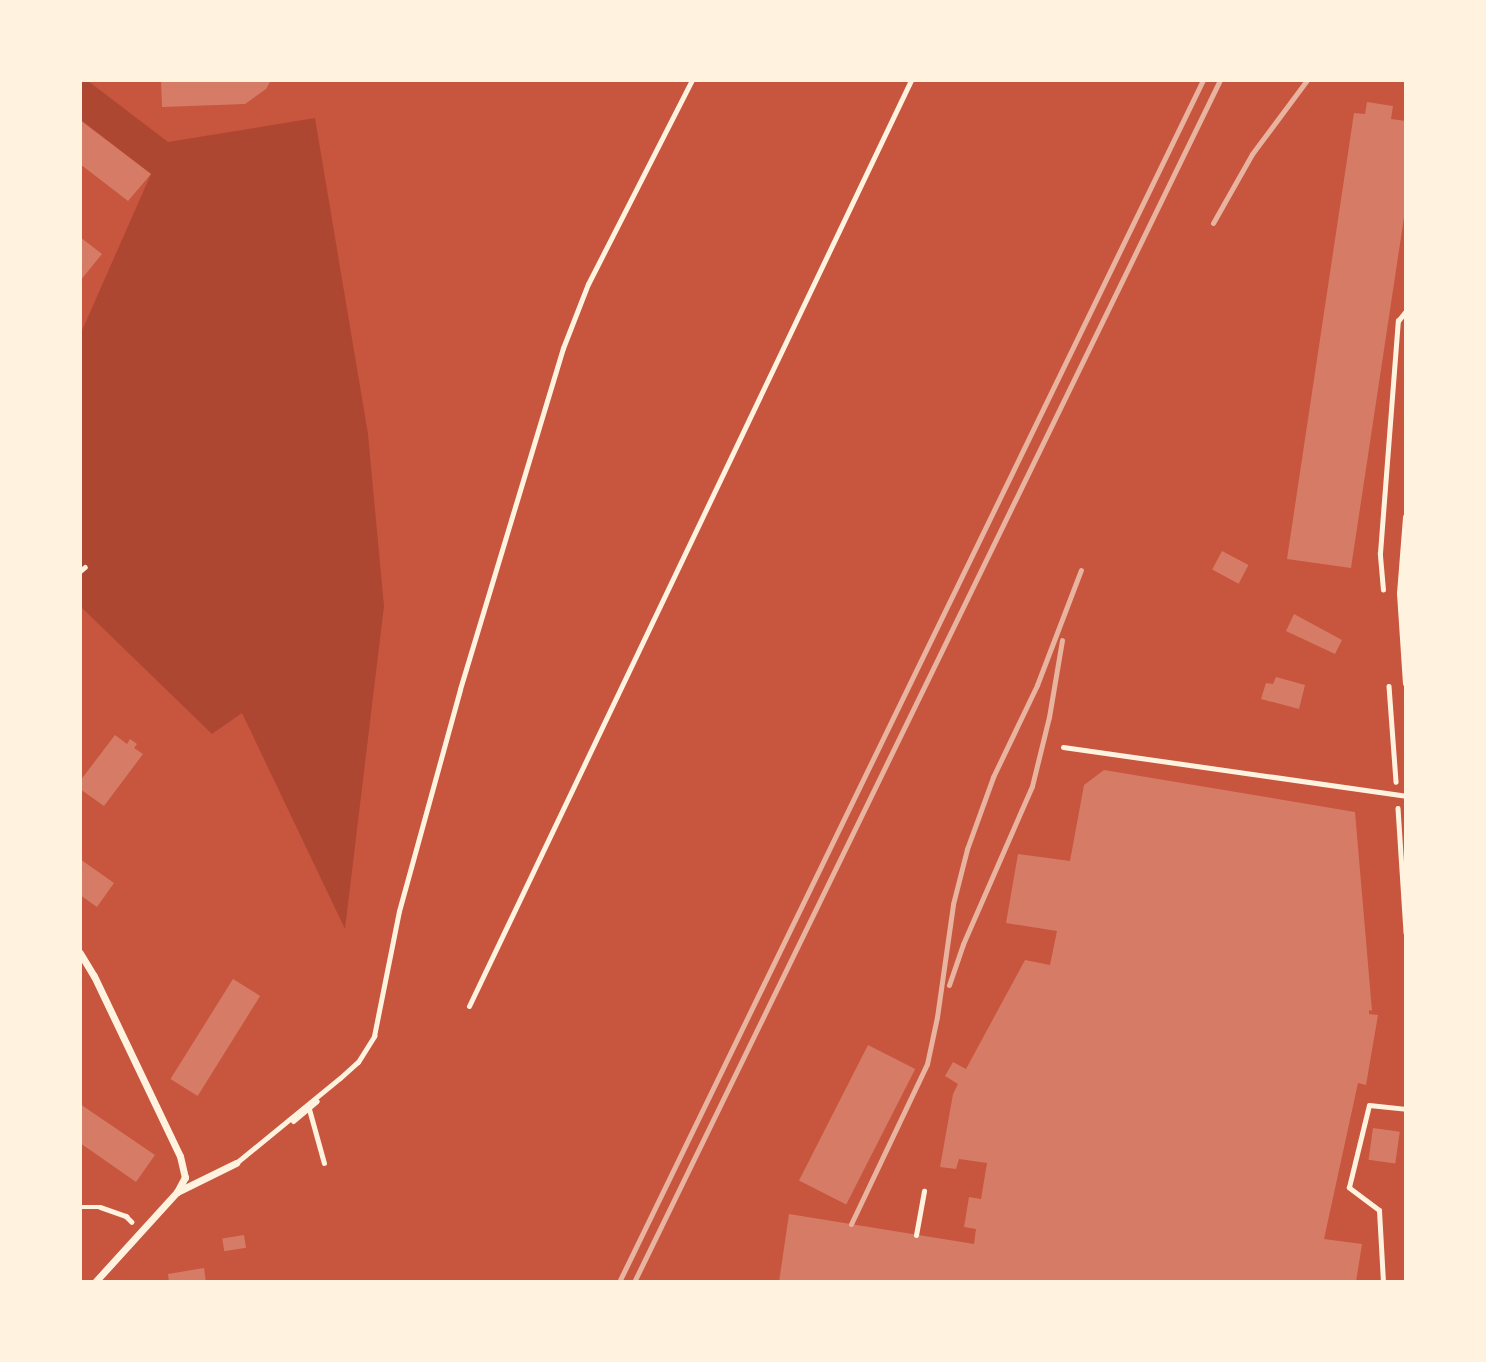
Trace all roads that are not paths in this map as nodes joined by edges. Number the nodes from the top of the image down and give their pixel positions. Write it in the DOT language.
graph roads {
  1 [pos="692,80"];
  2 [pos="911,80"];
  3 [pos="1405,517"];
  4 [pos="1405,683"];
  5 [pos="1063,747"];
  6 [pos="1405,796"];
  7 [pos="80,953"];
  8 [pos="469,1006"];
  9 [pos="340,1078"];
  10 [pos="309,1109"];
  11 [pos="1405,1109"];
  12 [pos="236,1163"];
  13 [pos="324,1163"];
  14 [pos="924,1191"];
  15 [pos="177,1192"];
  16 [pos="916,1235"];
  17 [pos="95,1282"];
  18 [pos="1383,1282"];
  1 -- 9 [label="lane"];
  2 -- 8 [label="lane"];
  3 -- 4 [label="street"];
  5 -- 6 [label="lane"];
  7 -- 15 [label="street"];
  9 -- 10 [label="lane"];
  9 -- 12 [label="lane"];
  10 -- 12 [label="lane"];
  10 -- 13 [label="lane"];
  11 -- 18 [label="lane"];
  12 -- 15 [label="street"];
  14 -- 16 [label="lane"];
  15 -- 17 [label="street"];
}
